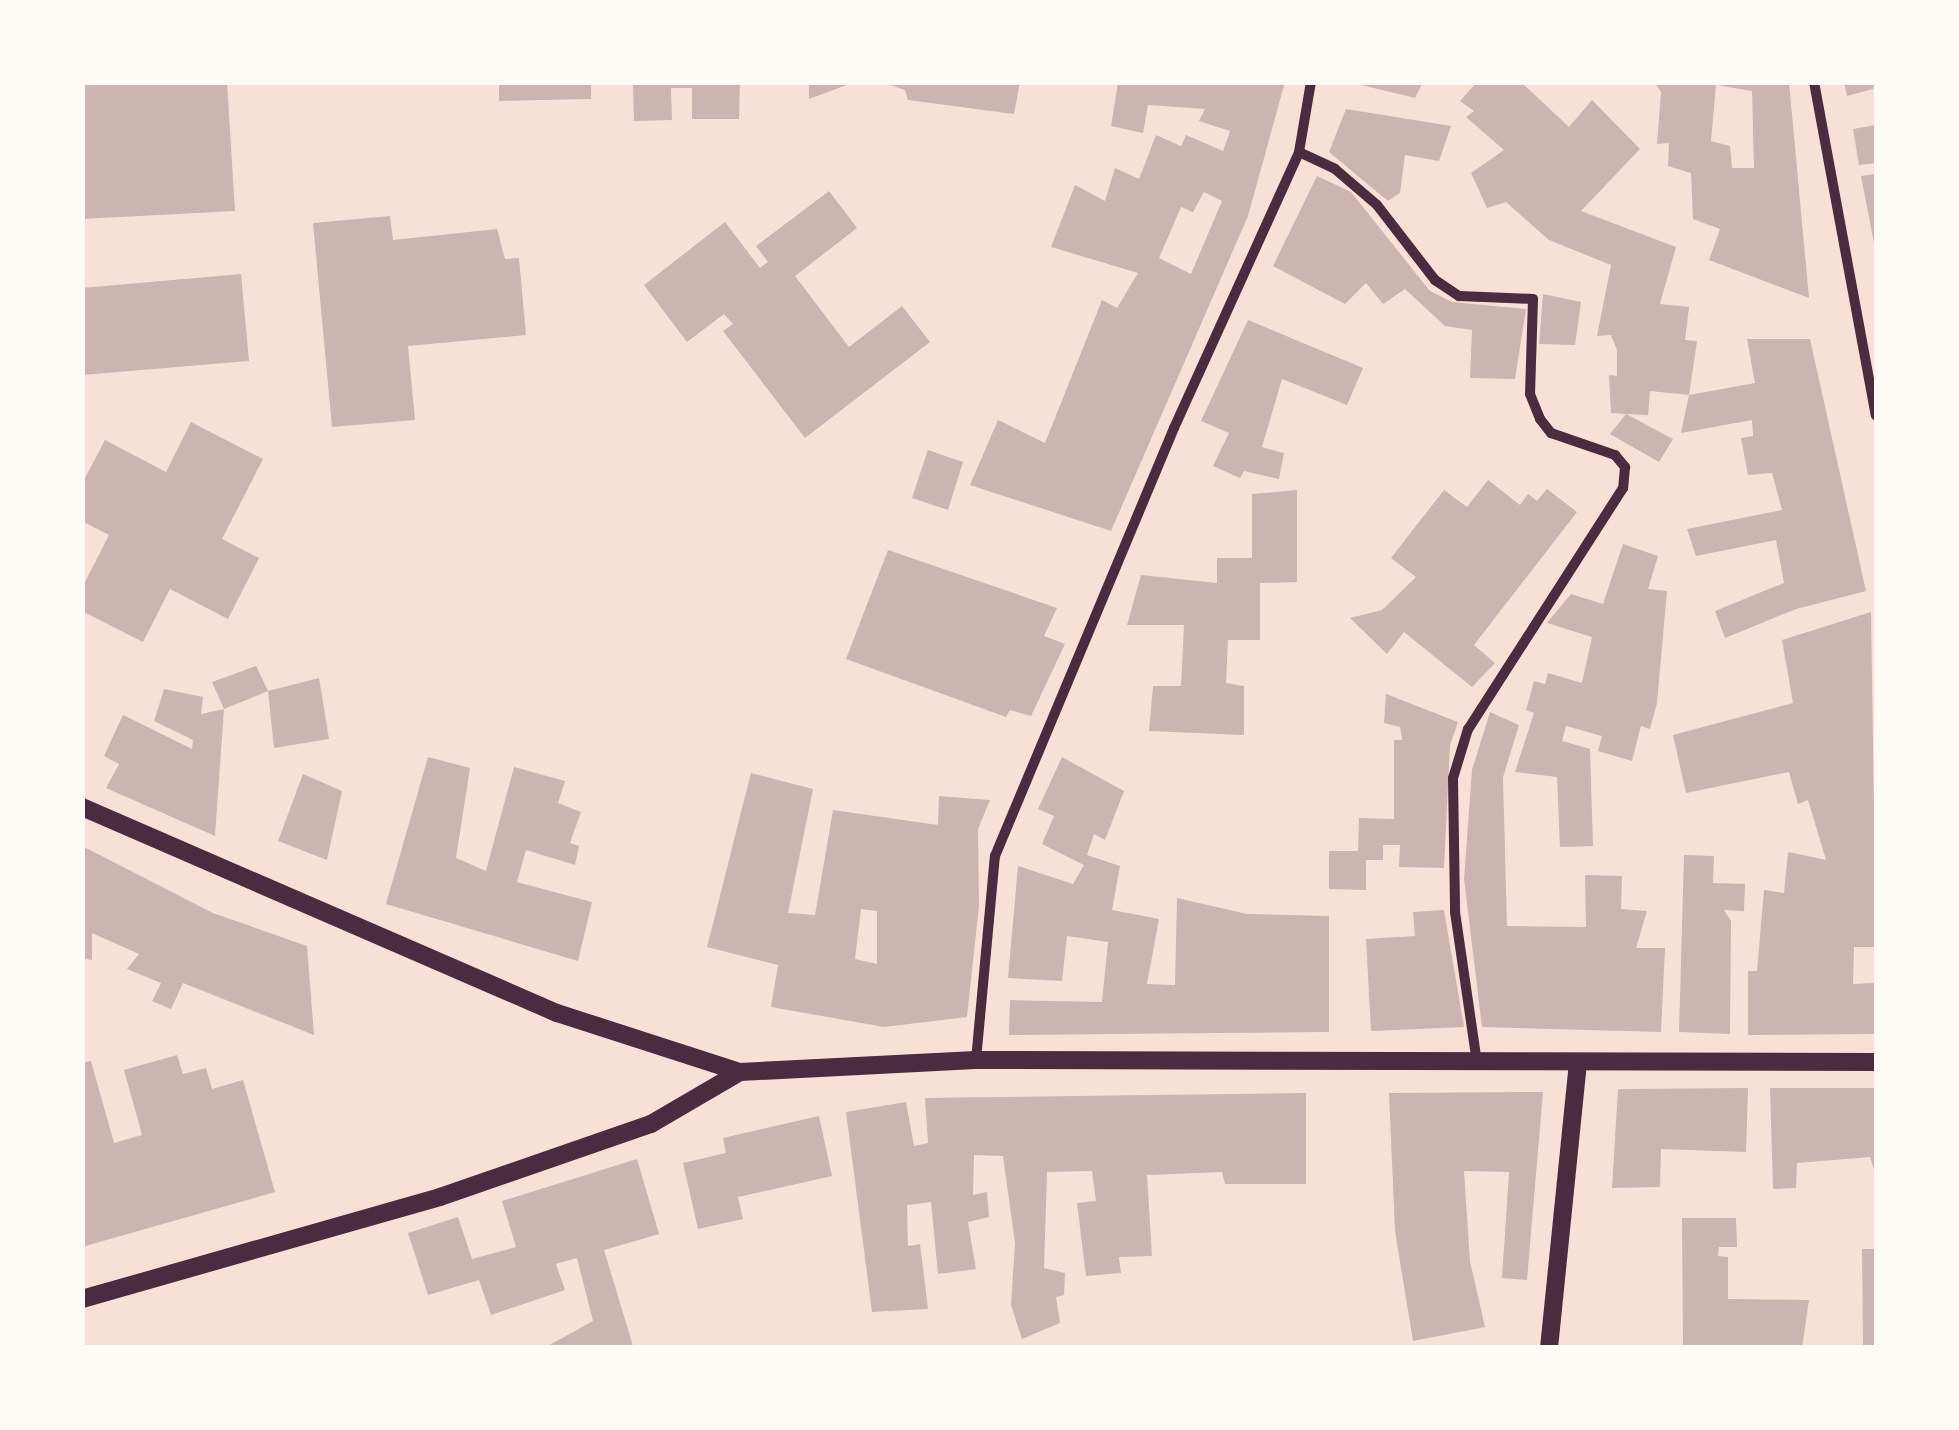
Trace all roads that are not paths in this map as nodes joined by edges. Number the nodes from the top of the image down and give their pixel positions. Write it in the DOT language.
graph roads {
  1 [pos="1311,82"];
  2 [pos="1814,82"];
  3 [pos="1299,152"];
  4 [pos="1876,414"];
  5 [pos="82,807"];
  6 [pos="976,1060"];
  7 [pos="1876,1062"];
  8 [pos="1477,1063"];
  9 [pos="1578,1064"];
  10 [pos="740,1072"];
  11 [pos="82,1299"];
  12 [pos="1549,1348"];
  1 -- 3 [label="street"];
  2 -- 4 [label="street"];
  3 -- 6 [label="street"];
  3 -- 8 [label="street"];
  5 -- 10 [label="street"];
  6 -- 8 [label="street"];
  6 -- 10 [label="street"];
  7 -- 9 [label="street"];
  8 -- 9 [label="street"];
  9 -- 12 [label="street"];
  10 -- 11 [label="street"];
}
